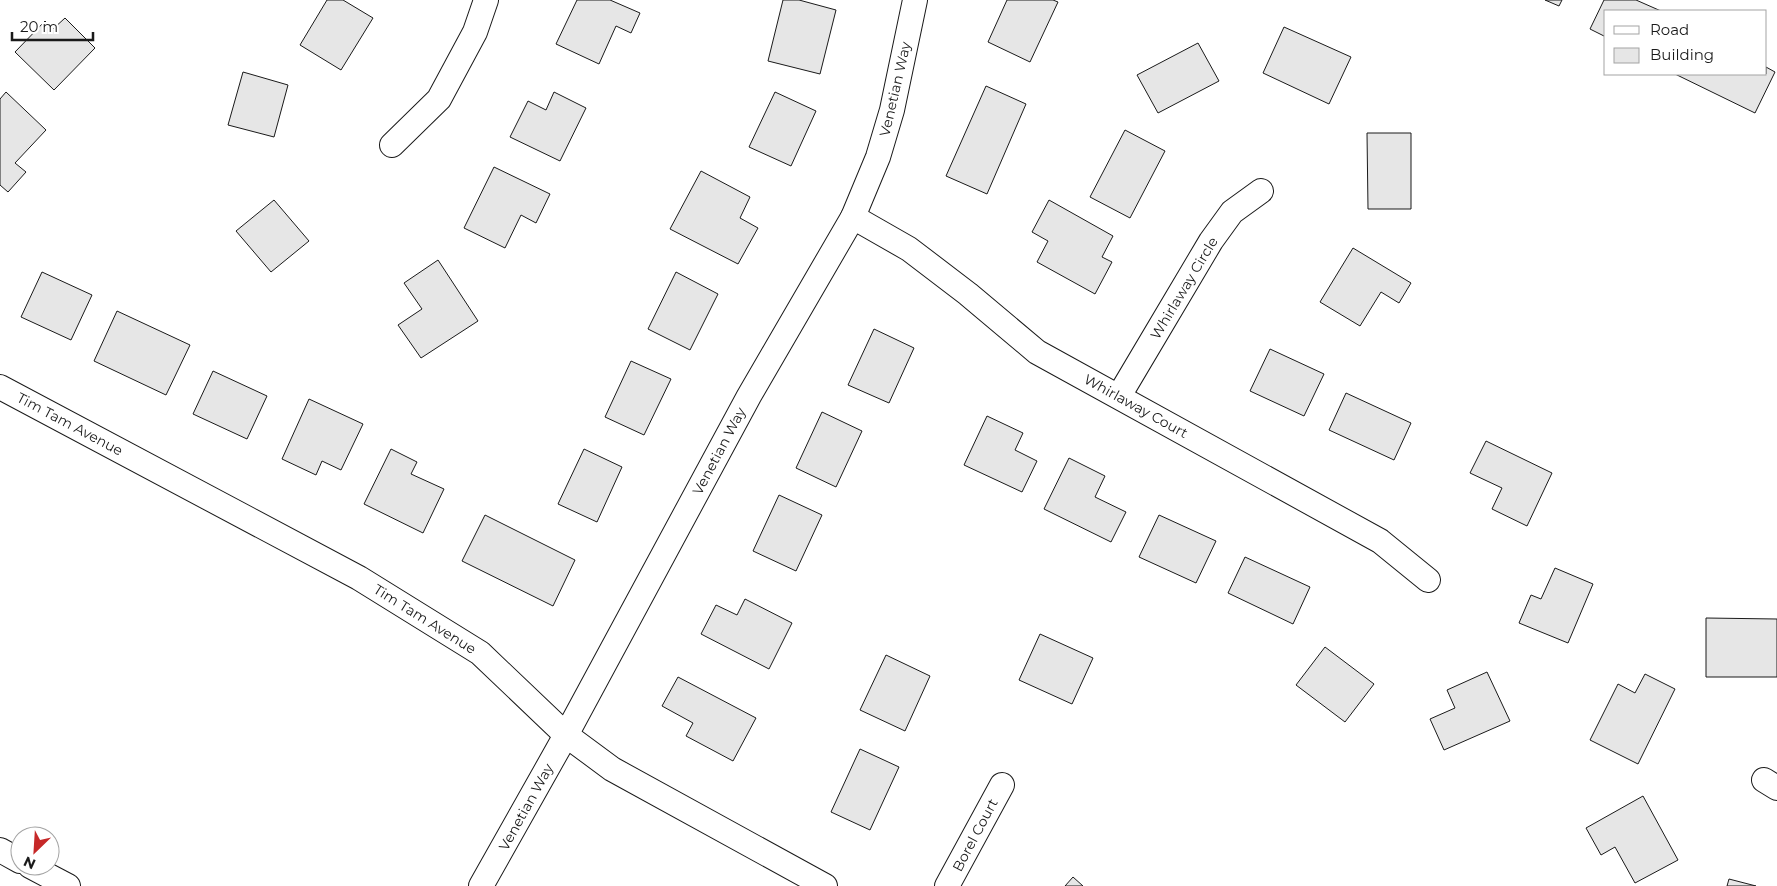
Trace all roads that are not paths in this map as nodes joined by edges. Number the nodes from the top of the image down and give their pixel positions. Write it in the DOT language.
graph roads {
  1 [pos="486,0"];
  2 [pos="915,0"];
  3 [pos="392,145"];
  4 [pos="1261,191"];
  5 [pos="853,217"];
  6 [pos="0,387"];
  7 [pos="1119,396"];
  8 [pos="1428,580"];
  9 [pos="566,735"];
  10 [pos="1002,785"];
  11 [pos="49,876"];
  12 [pos="68,886"];
  13 [pos="481,886"];
  14 [pos="825,886"];
  15 [pos="947,886"];
  1 -- 3 [label="street"];
  2 -- 5 [label="street, Venetian Way"];
  4 -- 7 [label="street, Whirlaway Circle"];
  5 -- 7 [label="street, Whirlaway Court"];
  5 -- 9 [label="street, Venetian Way"];
  6 -- 9 [label="street, Tim Tam Avenue"];
  7 -- 8 [label="street, Whirlaway Court"];
  9 -- 13 [label="street, Venetian Way"];
  9 -- 14 [label="street, Tim Tam Avenue"];
  10 -- 15 [label="street, Borel Court"];
  11 -- 12 [label="street"];
}
